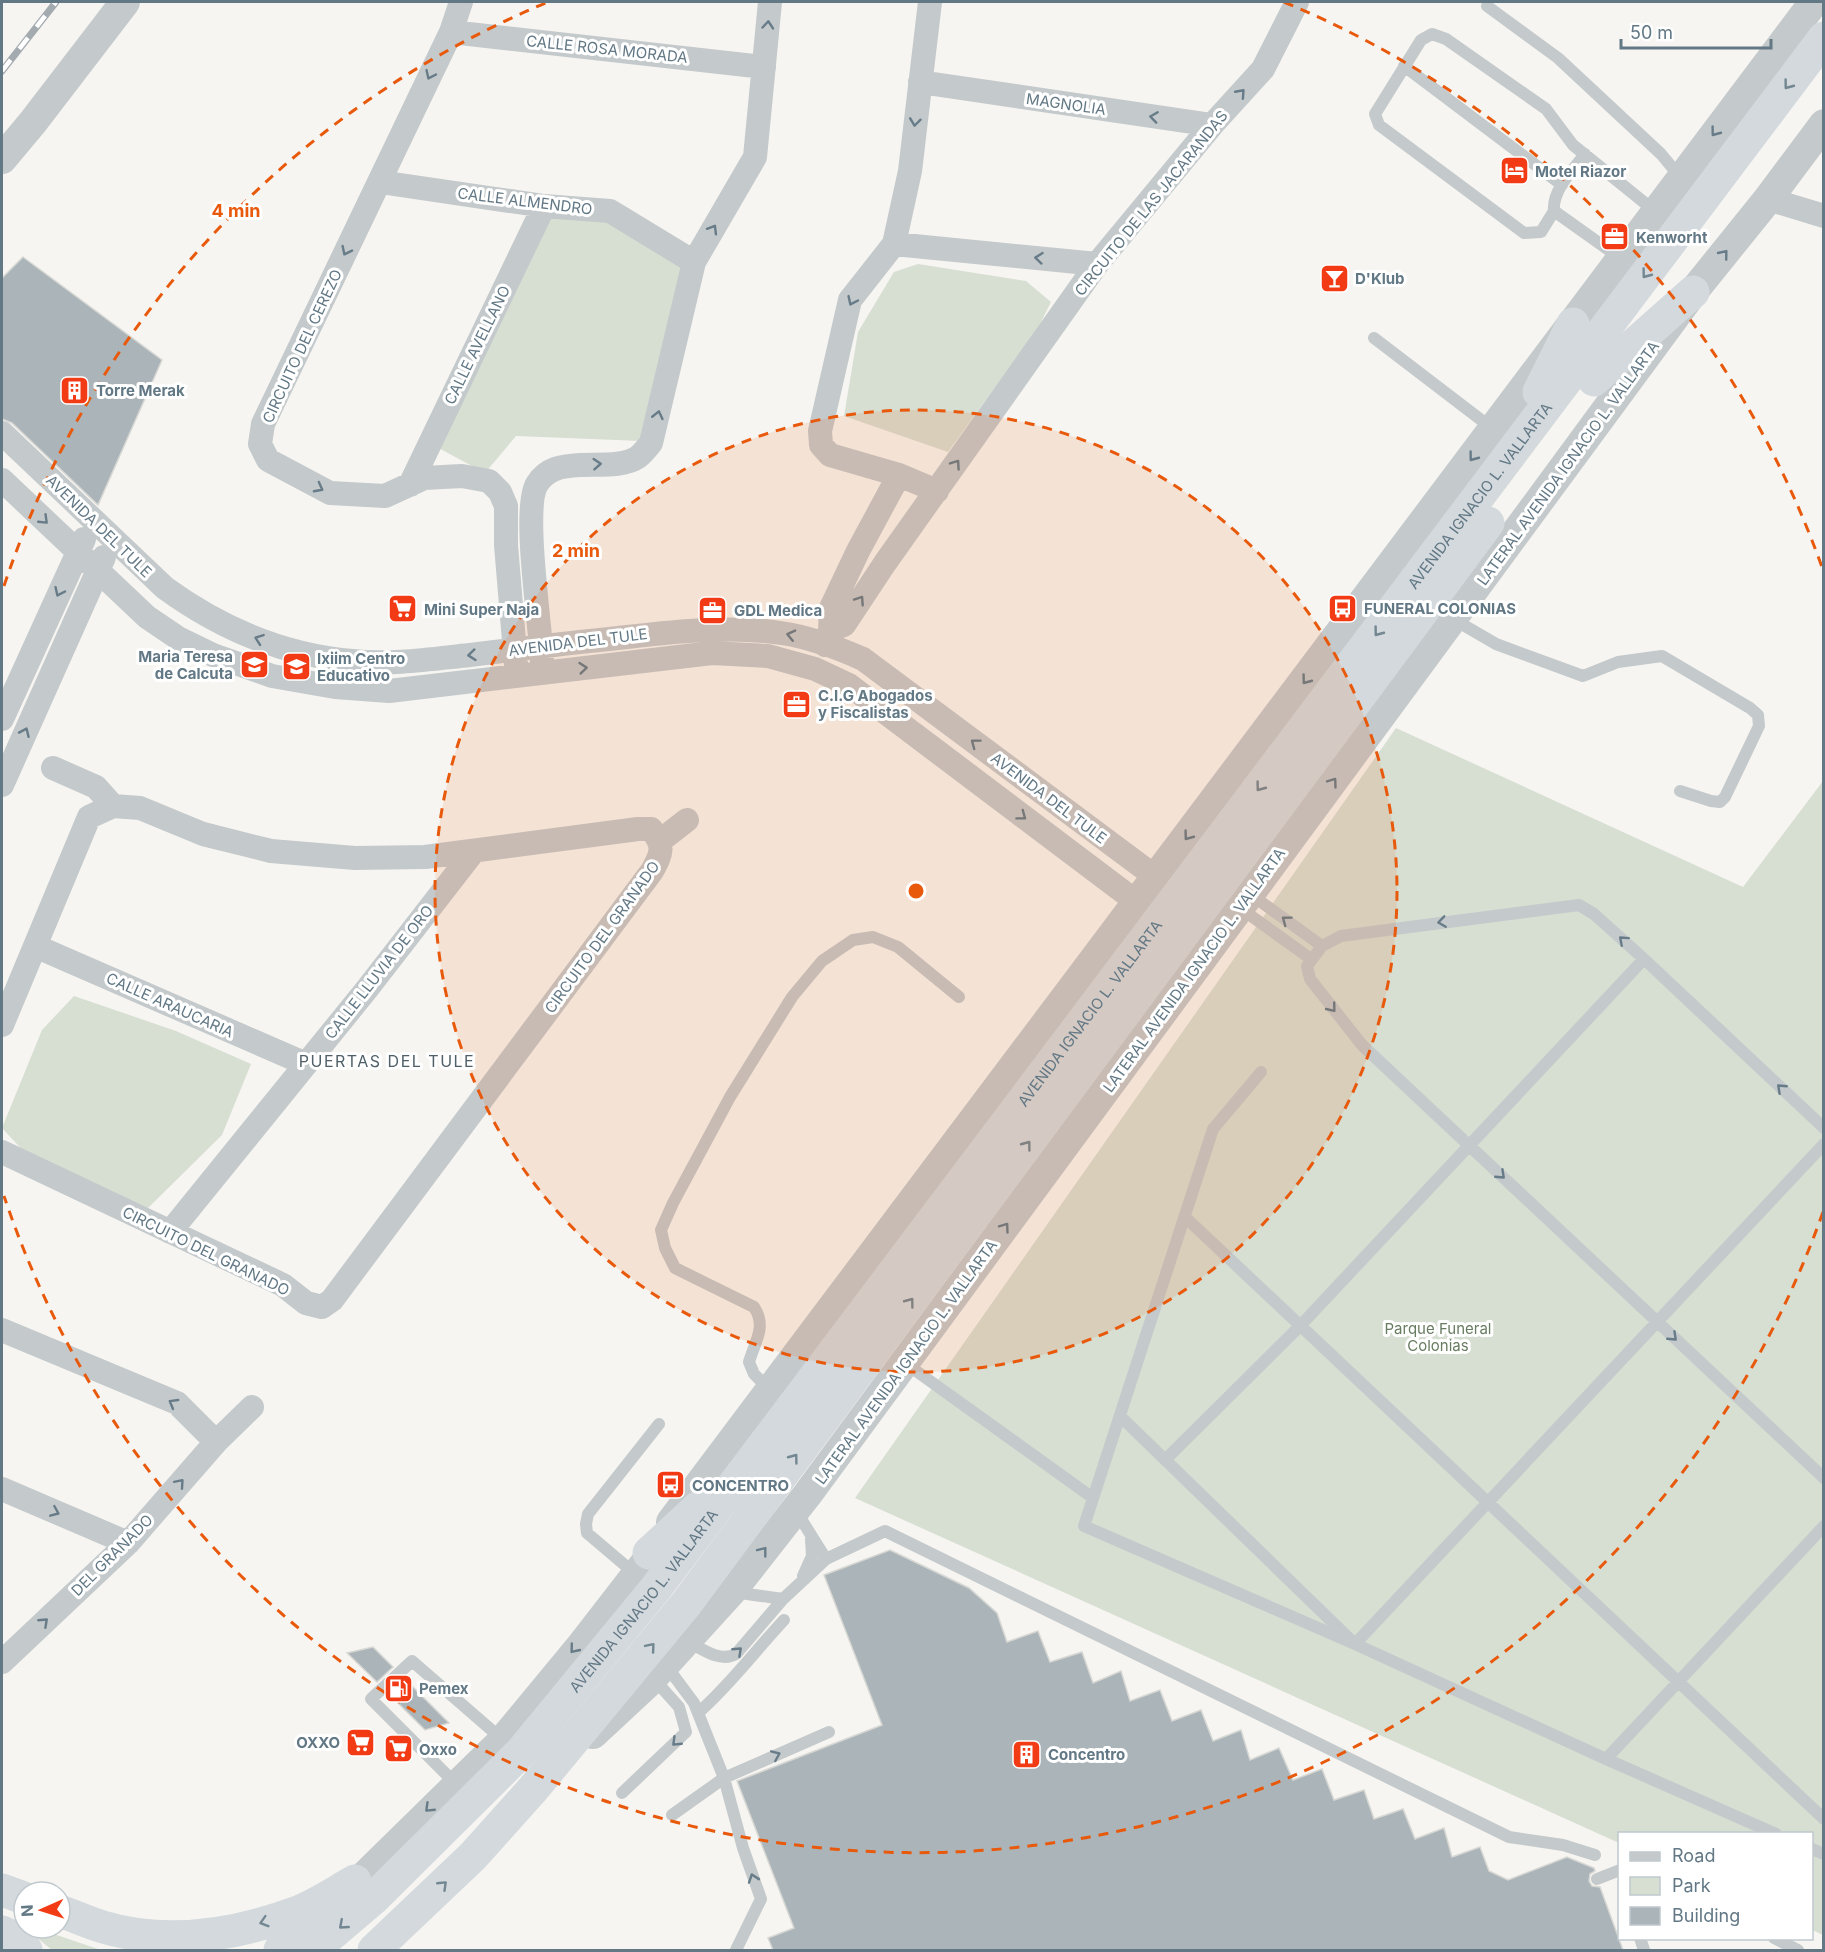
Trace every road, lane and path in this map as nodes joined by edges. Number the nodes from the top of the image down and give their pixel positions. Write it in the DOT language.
graph roads {
  1 [pos="125,2"];
  2 [pos="461,2"];
  3 [pos="770,2"];
  4 [pos="930,2"];
  5 [pos="1297,2"];
  6 [pos="1814,2"];
  7 [pos="1487,6"];
  8 [pos="451,32"];
  9 [pos="1824,38"];
  10 [pos="1404,66"];
  11 [pos="764,67"];
  12 [pos="1824,74"];
  13 [pos="920,82"];
  14 [pos="1824,124"];
  15 [pos="1212,125"];
  16 [pos="1585,154"];
  17 [pos="2,159"];
  18 [pos="1681,178"];
  19 [pos="380,182"];
  20 [pos="1562,185"];
  21 [pos="1768,199"];
  22 [pos="544,206"];
  23 [pos="1554,211"];
  24 [pos="1656,212"];
  25 [pos="1824,216"];
  26 [pos="894,244"];
  27 [pos="1621,259"];
  28 [pos="694,262"];
  29 [pos="1097,264"];
  30 [pos="1693,292"];
  31 [pos="1573,324"];
  32 [pos="1374,338"];
  33 [pos="1594,380"];
  34 [pos="1494,430"];
  35 [pos="2,433"];
  36 [pos="1501,468"];
  37 [pos="899,475"];
  38 [pos="2,480"];
  39 [pos="410,485"];
  40 [pos="938,491"];
  41 [pos="531,505"];
  42 [pos="506,506"];
  43 [pos="880,512"];
  44 [pos="92,520"];
  45 [pos="911,527"];
  46 [pos="112,538"];
  47 [pos="78,552"];
  48 [pos="852,565"];
  49 [pos="98,571"];
  50 [pos="875,578"];
  51 [pos="1453,619"];
  52 [pos="827,637"];
  53 [pos="542,646"];
  54 [pos="515,650"];
  55 [pos="814,669"];
  56 [pos="543,673"];
  57 [pos="516,676"];
  58 [pos="2,719"];
  59 [pos="53,768"];
  60 [pos="2,785"];
  61 [pos="1680,791"];
  62 [pos="113,806"];
  63 [pos="687,820"];
  64 [pos="660,841"];
  65 [pos="474,851"];
  66 [pos="1157,878"];
  67 [pos="1245,901"];
  68 [pos="1138,903"];
  69 [pos="34,946"];
  70 [pos="1322,946"];
  71 [pos="1311,959"];
  72 [pos="1644,959"];
  73 [pos="959,997"];
  74 [pos="4,1010"];
  75 [pos="306,1064"];
  76 [pos="1261,1072"];
  77 [pos="1824,1128"];
  78 [pos="1824,1144"];
  79 [pos="1470,1146"];
  80 [pos="2,1152"];
  81 [pos="1185,1217"];
  82 [pos="170,1232"];
  83 [pos="1657,1322"];
  84 [pos="1300,1326"];
  85 [pos="2,1330"];
  86 [pos="904,1363"];
  87 [pos="770,1390"];
  88 [pos="252,1407"];
  89 [pos="1120,1416"];
  90 [pos="659,1424"];
  91 [pos="216,1442"];
  92 [pos="756,1456"];
  93 [pos="1164,1460"];
  94 [pos="1824,1478"];
  95 [pos="2,1489"];
  96 [pos="1093,1498"];
  97 [pos="1487,1503"];
  98 [pos="803,1522"];
  99 [pos="1824,1526"];
  100 [pos="128,1543"];
  101 [pos="825,1558"];
  102 [pos="641,1563"];
  103 [pos="800,1583"];
  104 [pos="731,1592"];
  105 [pos="783,1599"];
  106 [pos="784,1620"];
  107 [pos="686,1641"];
  108 [pos="1355,1644"];
  109 [pos="2,1662"];
  110 [pos="659,1671"];
  111 [pos="1676,1682"];
  112 [pos="698,1713"];
  113 [pos="829,1732"];
  114 [pos="511,1745"];
  115 [pos="1606,1759"];
  116 [pos="724,1778"];
  117 [pos="454,1783"];
  118 [pos="533,1789"];
  119 [pos="622,1793"];
  120 [pos="672,1815"];
  121 [pos="1824,1819"];
  122 [pos="1774,1832"];
  123 [pos="1595,1855"];
  124 [pos="1618,1871"];
  125 [pos="1597,1879"];
  126 [pos="355,1881"];
  127 [pos="72,1916"];
  128 [pos="2,1932"];
  129 [pos="394,1938"];
  130 [pos="1778,1940"];
  131 [pos="26,1950"];
  132 [pos="280,1950"];
  133 [pos="313,1950"];
  134 [pos="374,1950"];
  135 [pos="736,1950"];
  136 [pos="1798,1950"];
  1 -- 17 [label="street"];
  2 -- 8 [label="street, CIRCUITO DEL CEREZO"];
  11 -- 3 [label="street, one-way"];
  4 -- 13 [label="street"];
  15 -- 5 [label="street, CIRCUITO DE LAS JACARANDAS, one-way"];
  6 -- 18 [label="street, one-way"];
  7 -- 18 [label="lane"];
  8 -- 11 [label="street, CALLE ROSA MORADA"];
  8 -- 19 [label="street, CIRCUITO DEL CEREZO, one-way"];
  9 -- 36 [label="highway, AVENIDA IGNACIO L. VALLARTA, one-way"];
  10 -- 16 [label="lane"];
  10 -- 20 [label="lane"];
  10 -- 23 [label="lane"];
  28 -- 11 [label="street, one-way"];
  12 -- 33 [label="highway, AVENIDA IGNACIO L. VALLARTA"];
  15 -- 13 [label="street, MAGNOLIA, one-way"];
  13 -- 26 [label="street, one-way"];
  14 -- 21 [label="street, LATERAL AVENIDA IGNACIO L. VALLARTA"];
  15 -- 29 [label="street, CIRCUITO DE LAS JACARANDAS"];
  16 -- 20 [label="lane"];
  16 -- 24 [label="lane"];
  18 -- 24 [label="street"];
  19 -- 22 [label="street, CALLE ALMENDRO"];
  19 -- 39 [label="street, CIRCUITO DEL CEREZO, one-way"];
  20 -- 23 [label="lane"];
  21 -- 25 [label="street"];
  30 -- 21 [label="street, LATERAL AVENIDA IGNACIO L. VALLARTA, one-way"];
  22 -- 28 [label="street, CALLE ALMENDRO"];
  22 -- 39 [label="street, CALLE AVELLANO"];
  23 -- 27 [label="lane"];
  24 -- 27 [label="street"];
  29 -- 26 [label="street, one-way"];
  26 -- 37 [label="street, one-way"];
  27 -- 31 [label="street"];
  41 -- 28 [label="street, one-way"];
  40 -- 29 [label="street, CIRCUITO DE LAS JACARANDAS, one-way"];
  30 -- 33 [label="highway"];
  30 -- 51 [label="street, LATERAL AVENIDA IGNACIO L. VALLARTA"];
  31 -- 34 [label="street"];
  31 -- 36 [label="highway"];
  32 -- 34 [label="lane"];
  118 -- 33 [label="highway, AVENIDA IGNACIO L. VALLARTA, one-way"];
  34 -- 66 [label="street, one-way"];
  35 -- 44 [label="street, AVENIDA DEL TULE"];
  36 -- 92 [label="highway, AVENIDA IGNACIO L. VALLARTA, one-way"];
  37 -- 40 [label="street"];
  37 -- 43 [label="street, CIRCUITO DE LAS JACARANDAS"];
  38 -- 47 [label="street, AVENIDA DEL TULE, one-way"];
  39 -- 42 [label="street, CIRCUITO DEL CEREZO"];
  40 -- 45 [label="street, CIRCUITO DE LAS JACARANDAS"];
  41 -- 42 [label="street"];
  41 -- 53 [label="street"];
  42 -- 54 [label="street"];
  43 -- 45 [label="street"];
  43 -- 48 [label="street, CIRCUITO DE LAS JACARANDAS"];
  44 -- 46 [label="street, AVENIDA DEL TULE"];
  44 -- 47 [label="street"];
  45 -- 50 [label="street, CIRCUITO DE LAS JACARANDAS"];
  46 -- 49 [label="street"];
  54 -- 46 [label="street, AVENIDA DEL TULE, one-way"];
  47 -- 49 [label="street, AVENIDA DEL TULE"];
  47 -- 58 [label="street, one-way"];
  48 -- 50 [label="street"];
  48 -- 52 [label="street, CIRCUITO DE LAS JACARANDAS"];
  49 -- 57 [label="street, AVENIDA DEL TULE"];
  60 -- 49 [label="street, one-way"];
  52 -- 50 [label="street, CIRCUITO DE LAS JACARANDAS, one-way"];
  51 -- 61 [label="lane"];
  67 -- 51 [label="street, LATERAL AVENIDA IGNACIO L. VALLARTA, one-way"];
  52 -- 53 [label="street, AVENIDA DEL TULE, one-way"];
  52 -- 55 [label="street, CIRCUITO DE LAS JACARANDAS"];
  66 -- 52 [label="street, AVENIDA DEL TULE, one-way"];
  53 -- 54 [label="street, AVENIDA DEL TULE"];
  53 -- 56 [label="street"];
  54 -- 57 [label="street"];
  56 -- 55 [label="street, AVENIDA DEL TULE, one-way"];
  55 -- 68 [label="street, AVENIDA DEL TULE, one-way"];
  56 -- 57 [label="street, AVENIDA DEL TULE"];
  59 -- 62 [label="street"];
  62 -- 65 [label="street, CIRCUITO DEL GRANADO"];
  62 -- 69 [label="street"];
  63 -- 64 [label="street"];
  64 -- 65 [label="street, CIRCUITO DEL GRANADO"];
  64 -- 82 [label="street, CIRCUITO DEL GRANADO"];
  65 -- 75 [label="street, CALLE LLUVIA DE ORO"];
  66 -- 68 [label="street"];
  70 -- 67 [label="lane, one-way"];
  67 -- 71 [label="lane"];
  86 -- 67 [label="street, LATERAL AVENIDA IGNACIO L. VALLARTA, one-way"];
  68 -- 87 [label="street"];
  69 -- 74 [label="street"];
  69 -- 75 [label="street, CALLE ARAUCARIA"];
  70 -- 71 [label="lane"];
  72 -- 70 [label="lane, one-way"];
  71 -- 79 [label="lane, one-way"];
  77 -- 72 [label="lane, one-way"];
  72 -- 79 [label="lane"];
  73 -- 87 [label="lane"];
  75 -- 82 [label="street, CALLE LLUVIA DE ORO"];
  76 -- 81 [label="lane"];
  78 -- 83 [label="lane"];
  79 -- 83 [label="lane, one-way"];
  79 -- 84 [label="lane"];
  80 -- 82 [label="street, CIRCUITO DEL GRANADO"];
  81 -- 84 [label="lane"];
  81 -- 89 [label="lane"];
  83 -- 94 [label="lane, one-way"];
  83 -- 97 [label="lane"];
  84 -- 93 [label="lane"];
  84 -- 97 [label="lane"];
  91 -- 85 [label="street, one-way"];
  86 -- 96 [label="lane"];
  86 -- 98 [label="street, LATERAL AVENIDA IGNACIO L. VALLARTA"];
  87 -- 102 [label="street"];
  88 -- 91 [label="street, DEL GRANADO"];
  89 -- 93 [label="lane"];
  89 -- 96 [label="lane"];
  90 -- 102 [label="lane"];
  100 -- 91 [label="street, DEL GRANADO, one-way"];
  92 -- 102 [label="highway"];
  92 -- 114 [label="highway, AVENIDA IGNACIO L. VALLARTA"];
  93 -- 108 [label="lane"];
  95 -- 100 [label="street, one-way"];
  96 -- 108 [label="lane"];
  97 -- 108 [label="lane"];
  97 -- 111 [label="lane"];
  98 -- 101 [label="lane"];
  98 -- 103 [label="lane"];
  104 -- 98 [label="street, LATERAL AVENIDA IGNACIO L. VALLARTA, one-way"];
  99 -- 111 [label="lane"];
  109 -- 100 [label="street, DEL GRANADO, one-way"];
  101 -- 103 [label="lane"];
  101 -- 123 [label="lane"];
  102 -- 114 [label="street, AVENIDA IGNACIO L. VALLARTA, one-way"];
  103 -- 105 [label="lane"];
  104 -- 105 [label="lane"];
  104 -- 107 [label="street, LATERAL AVENIDA IGNACIO L. VALLARTA"];
  107 -- 105 [label="lane, one-way"];
  106 -- 112 [label="lane"];
  107 -- 110 [label="street, LATERAL AVENIDA IGNACIO L. VALLARTA"];
  108 -- 115 [label="lane"];
  110 -- 112 [label="lane"];
  110 -- 118 [label="street, LATERAL AVENIDA IGNACIO L. VALLARTA"];
  110 -- 119 [label="lane, one-way"];
  111 -- 115 [label="lane"];
  111 -- 121 [label="lane"];
  112 -- 116 [label="lane"];
  116 -- 113 [label="lane, one-way"];
  114 -- 117 [label="street, AVENIDA IGNACIO L. VALLARTA"];
  114 -- 117 [label="lane"];
  114 -- 133 [label="highway, AVENIDA IGNACIO L. VALLARTA, one-way"];
  115 -- 122 [label="lane"];
  116 -- 120 [label="lane"];
  135 -- 116 [label="lane, one-way"];
  117 -- 126 [label="street, AVENIDA IGNACIO L. VALLARTA, one-way"];
  129 -- 118 [label="highway, AVENIDA IGNACIO L. VALLARTA, one-way"];
  124 -- 125 [label="lane"];
  126 -- 127 [label="highway, one-way"];
  126 -- 132 [label="highway"];
  128 -- 131 [label="highway"];
  129 -- 134 [label="highway, AVENIDA IGNACIO L. VALLARTA"];
  130 -- 136 [label="lane"];
}
